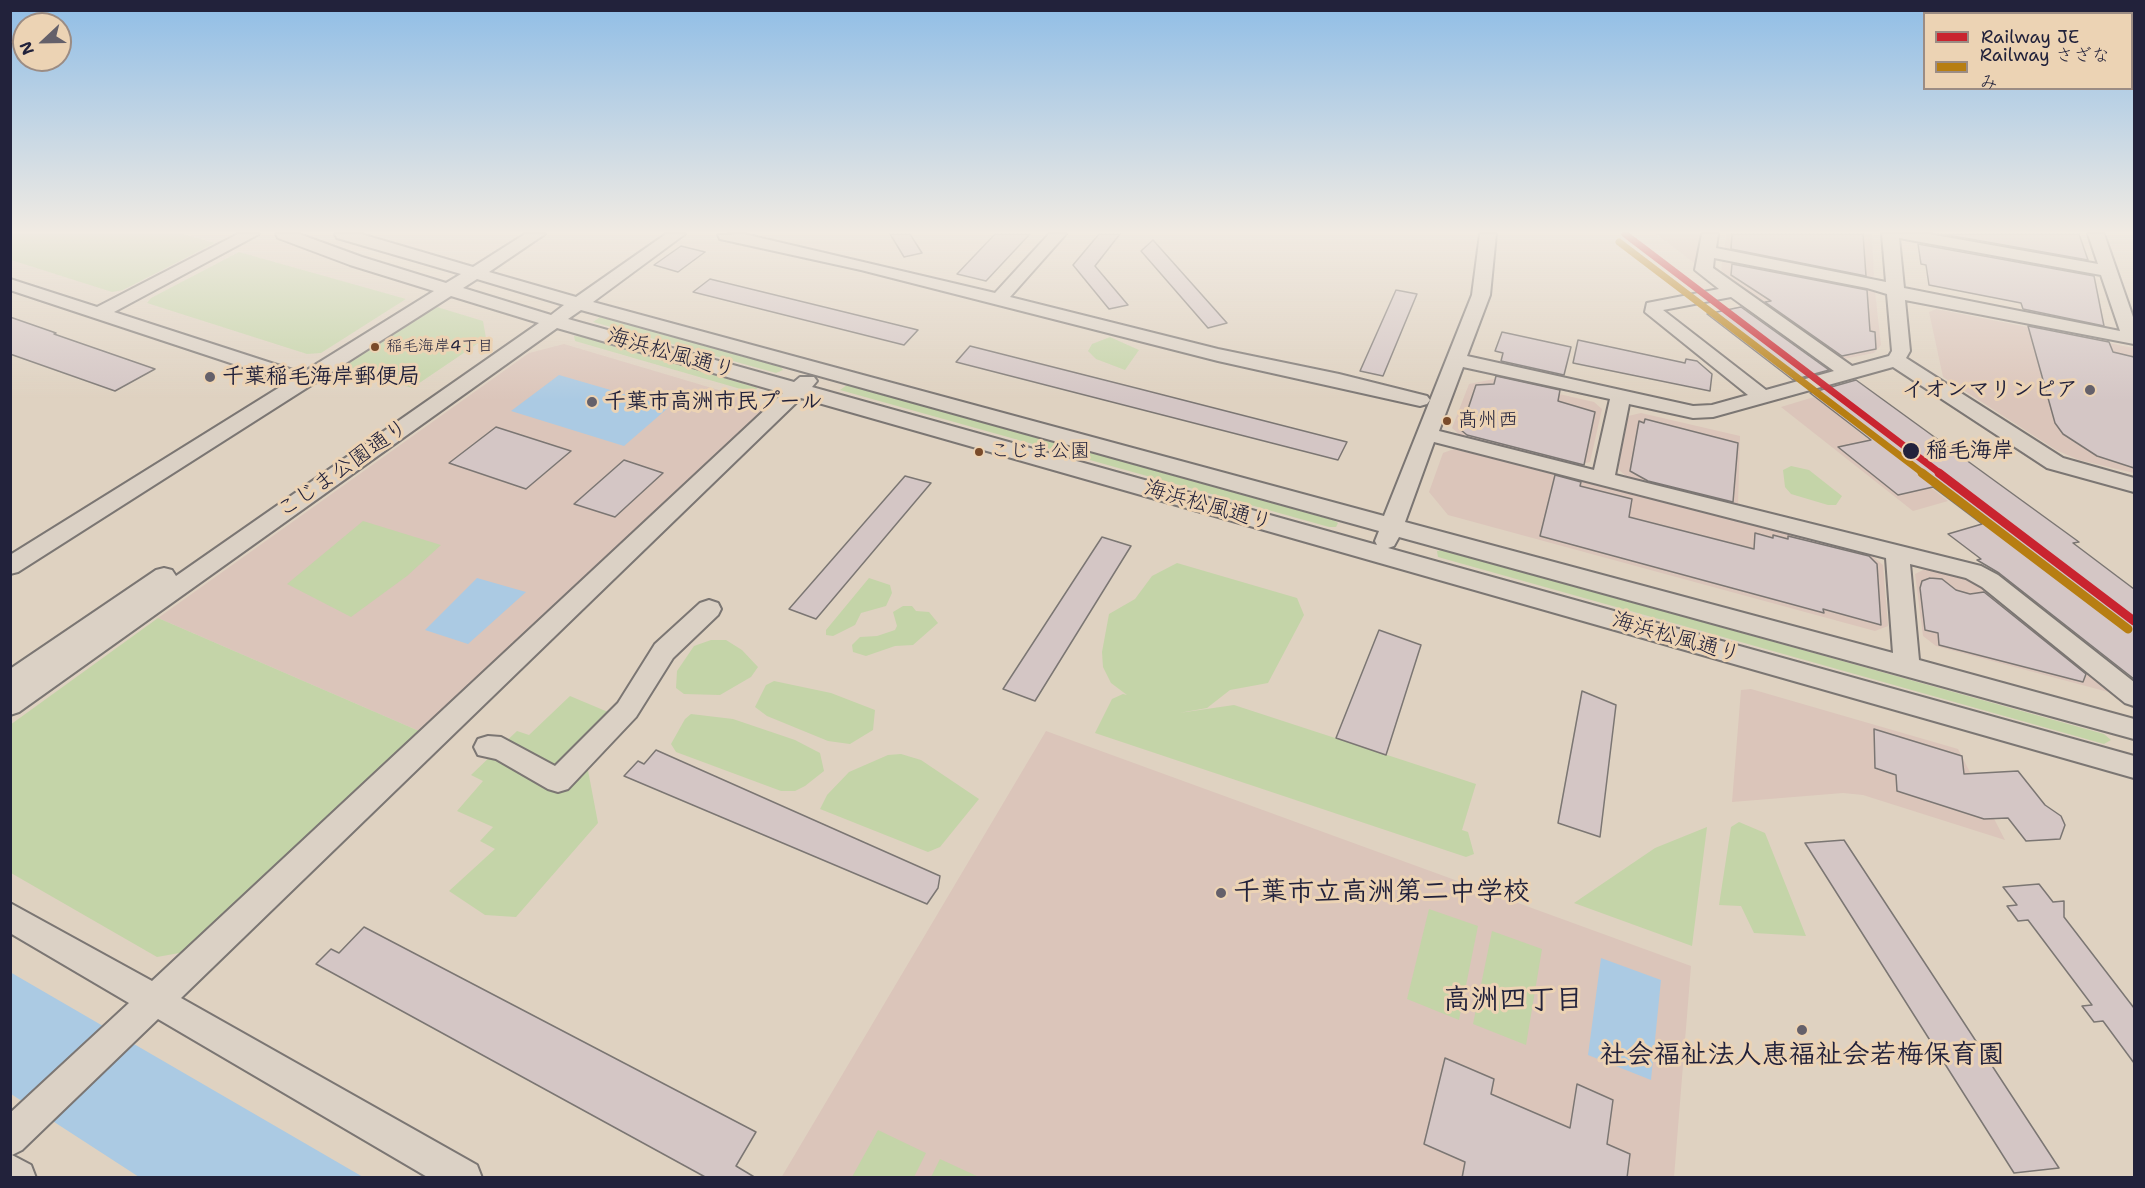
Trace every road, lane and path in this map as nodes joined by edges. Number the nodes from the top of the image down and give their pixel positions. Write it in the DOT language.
graph roads {
  1 [pos="27,289"];
  2 [pos="144,289"];
  3 [pos="531,289"];
  4 [pos="586,289"];
  5 [pos="589,289"];
  6 [pos="954,289"];
  7 [pos="1008,289"];
  8 [pos="1482,289"];
  9 [pos="1890,289"];
  10 [pos="2116,289"];
  11 [pos="447,290"];
  12 [pos="1734,291"];
  13 [pos="1895,291"];
  14 [pos="998,300"];
  15 [pos="571,301"];
  16 [pos="99,313"];
  17 [pos="546,319"];
  18 [pos="2133,339"];
  19 [pos="1455,359"];
  20 [pos="1896,360"];
  21 [pos="819,370"];
  22 [pos="1848,372"];
  23 [pos="302,380"];
  24 [pos="799,390"];
  25 [pos="1620,397"];
  26 [pos="1763,397"];
  27 [pos="1420,400"];
  28 [pos="1426,434"];
  29 [pos="1603,479"];
  30 [pos="2134,485"];
  31 [pos="1391,526"];
  32 [pos="1898,554"];
  33 [pos="1381,555"];
  34 [pos="10,566"];
  35 [pos="709,609"];
  36 [pos="1907,668"];
  37 [pos="10,682"];
  38 [pos="2134,696"];
  39 [pos="10,705"];
  40 [pos="2134,729"];
  41 [pos="488,747"];
  42 [pos="2134,767"];
  43 [pos="10,917"];
  44 [pos="156,1000"];
  45 [pos="10,1138"];
  46 [pos="10,1173"];
  47 [pos="18,1178"];
  48 [pos="464,1178"];
  1 -- 16 [label="street"];
  2 -- 16 [label="street"];
  3 -- 15 [label="street, 海浜松風通り"];
  4 -- 15 [label="street, こじま公園通り"];
  5 -- 15 [label="street, こじま公園通り"];
  6 -- 14 [label="street"];
  7 -- 14 [label="street"];
  8 -- 19 [label="street"];
  9 -- 13 [label="street"];
  10 -- 18 [label="street"];
  11 -- 17 [label="street, 海浜松風通り"];
  11 -- 23 [label="street"];
  12 -- 22 [label="street"];
  12 -- 26 [label="street"];
  13 -- 18 [label="street"];
  13 -- 20 [label="street"];
  14 -- 27 [label="street"];
  15 -- 17 [label="street, こじま公園通り"];
  15 -- 21 [label="street, 海浜松風通り"];
  16 -- 23 [label="street"];
  17 -- 24 [label="street, 海浜松風通り"];
  17 -- 37 [label="street, こじま公園通り"];
  17 -- 39 [label="street, こじま公園通り"];
  19 -- 25 [label="street"];
  19 -- 28 [label="street"];
  20 -- 22 [label="street"];
  20 -- 30 [label="street"];
  21 -- 24 [label="street"];
  21 -- 31 [label="street, 海浜松風通り"];
  22 -- 26 [label="street"];
  23 -- 34 [label="street"];
  24 -- 33 [label="street, 海浜松風通り"];
  24 -- 44 [label="street"];
  25 -- 26 [label="street"];
  25 -- 29 [label="street"];
  28 -- 29 [label="street"];
  28 -- 31 [label="street"];
  29 -- 32 [label="street"];
  31 -- 33 [label="street"];
  31 -- 36 [label="street, 海浜松風通り"];
  32 -- 36 [label="street"];
  32 -- 38 [label="street"];
  33 -- 42 [label="street, 海浜松風通り"];
  35 -- 41 [label="street"];
  36 -- 40 [label="street, 海浜松風通り"];
  43 -- 44 [label="street"];
  44 -- 45 [label="street"];
  44 -- 48 [label="street"];
  46 -- 47 [label="street"];
}
